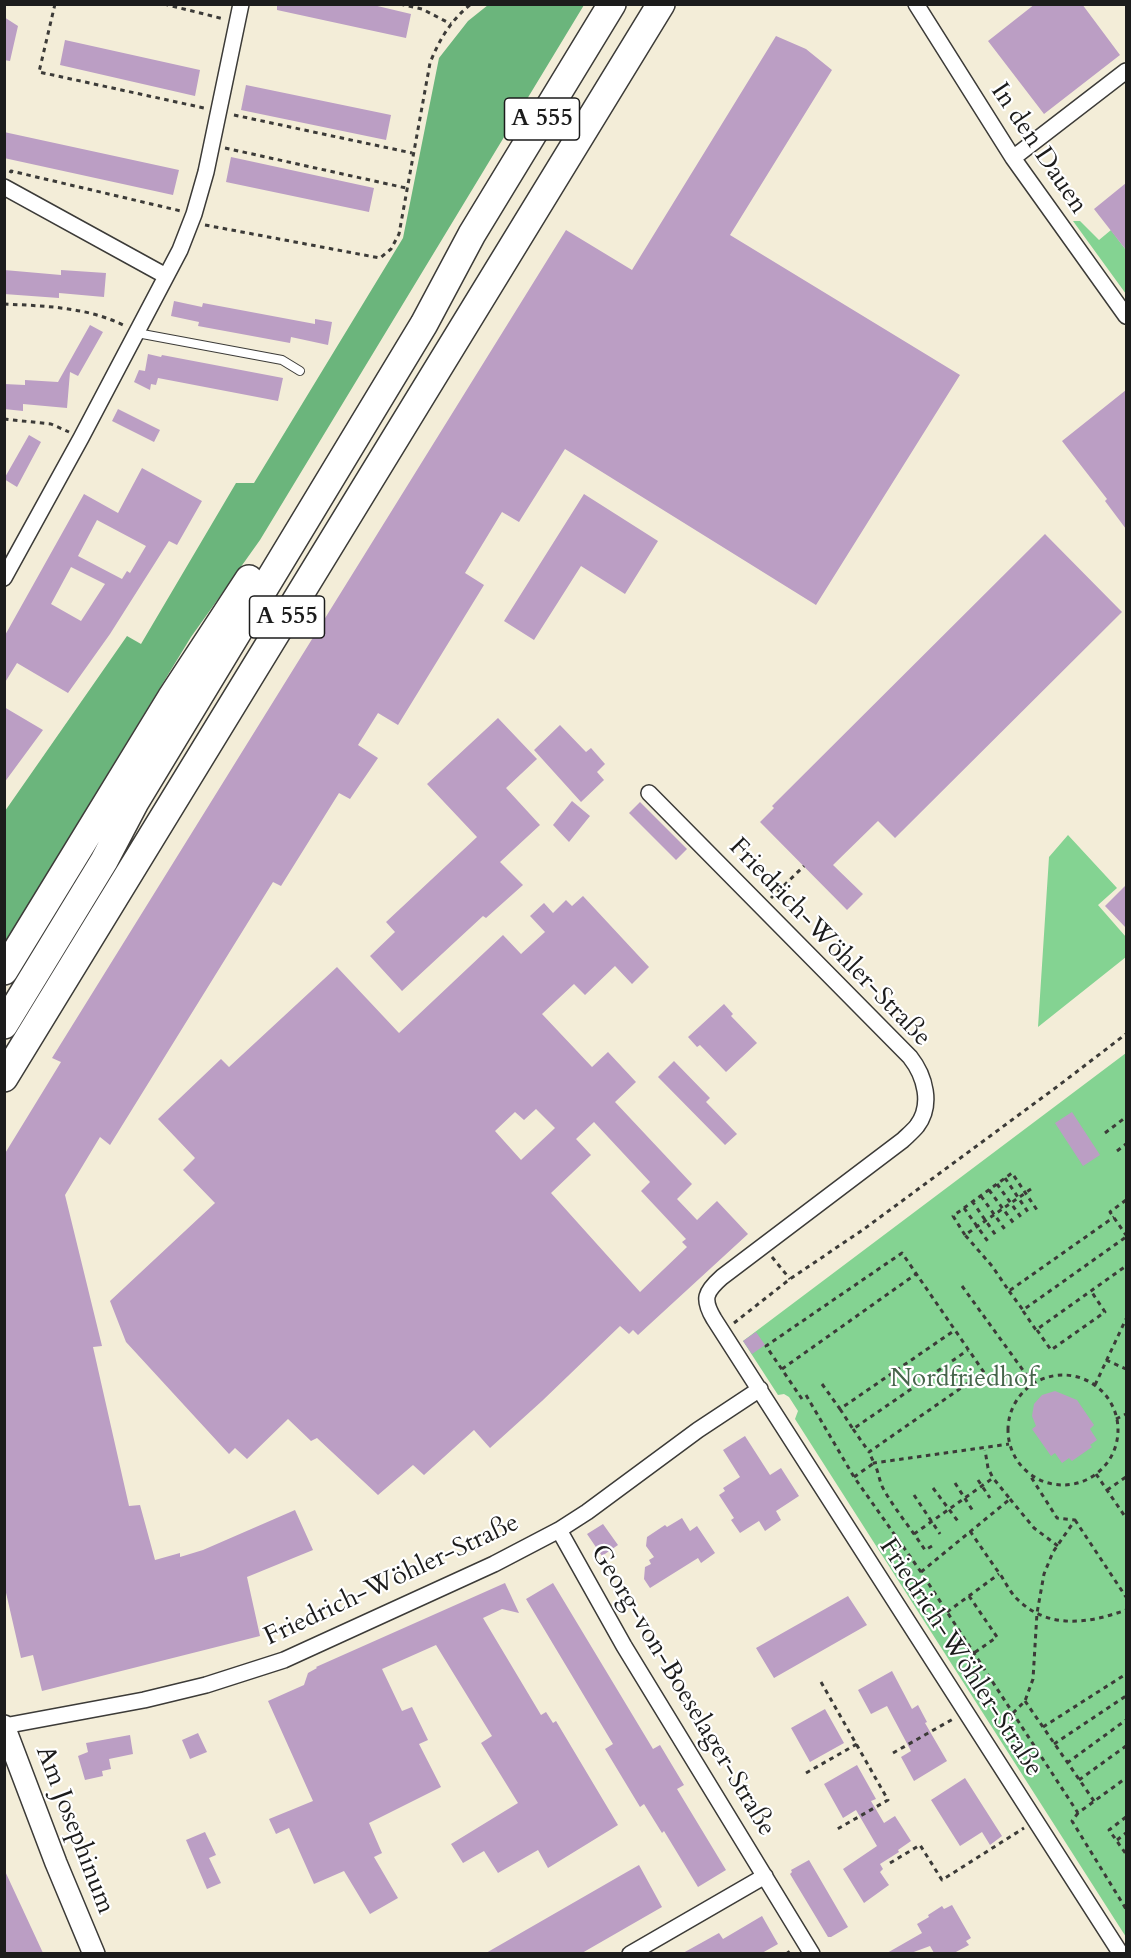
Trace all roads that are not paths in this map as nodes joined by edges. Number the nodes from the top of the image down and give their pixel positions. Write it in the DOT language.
graph roads {
  1 [pos="241,4"];
  2 [pos="612,4"];
  3 [pos="661,4"];
  4 [pos="916,4"];
  5 [pos="1126,71"];
  6 [pos="1013,159"];
  7 [pos="6,182"];
  8 [pos="472,234"];
  9 [pos="166,276"];
  10 [pos="1126,316"];
  11 [pos="137,333"];
  12 [pos="300,371"];
  13 [pos="4,578"];
  14 [pos="649,793"];
  15 [pos="135,802"];
  16 [pos="4,971"];
  17 [pos="4,1002"];
  18 [pos="4,1026"];
  19 [pos="4,1078"];
  20 [pos="760,1389"];
  21 [pos="559,1530"];
  22 [pos="4,1726"];
  23 [pos="765,1876"];
  24 [pos="94,1953"];
  25 [pos="630,1953"];
  26 [pos="812,1953"];
  27 [pos="1120,1953"];
  1 -- 9 [label="street"];
  2 -- 8 [label="highway, A 555"];
  3 -- 19 [label="highway, A 555"];
  4 -- 6 [label="street, In den Dauen"];
  5 -- 6 [label="street"];
  6 -- 10 [label="street, In den Dauen"];
  7 -- 9 [label="street"];
  8 -- 15 [label="highway, A 555"];
  8 -- 16 [label="highway"];
  9 -- 11 [label="street"];
  11 -- 12 [label="lane"];
  11 -- 13 [label="street"];
  14 -- 20 [label="street, Friedrich-Wöhler-Straße"];
  15 -- 17 [label="highway"];
  15 -- 18 [label="highway, A 555"];
  20 -- 21 [label="street, Friedrich-Wöhler-Straße"];
  20 -- 27 [label="street, Friedrich-Wöhler-Straße"];
  21 -- 22 [label="street, Friedrich-Wöhler-Straße"];
  21 -- 23 [label="street, Georg-von-Boeselager-Straße"];
  22 -- 24 [label="street, Am Josephinum"];
  23 -- 25 [label="street, Georg-von-Boeselager-Straße"];
  23 -- 26 [label="street, Georg-von-Boeselager-Straße"];
}
